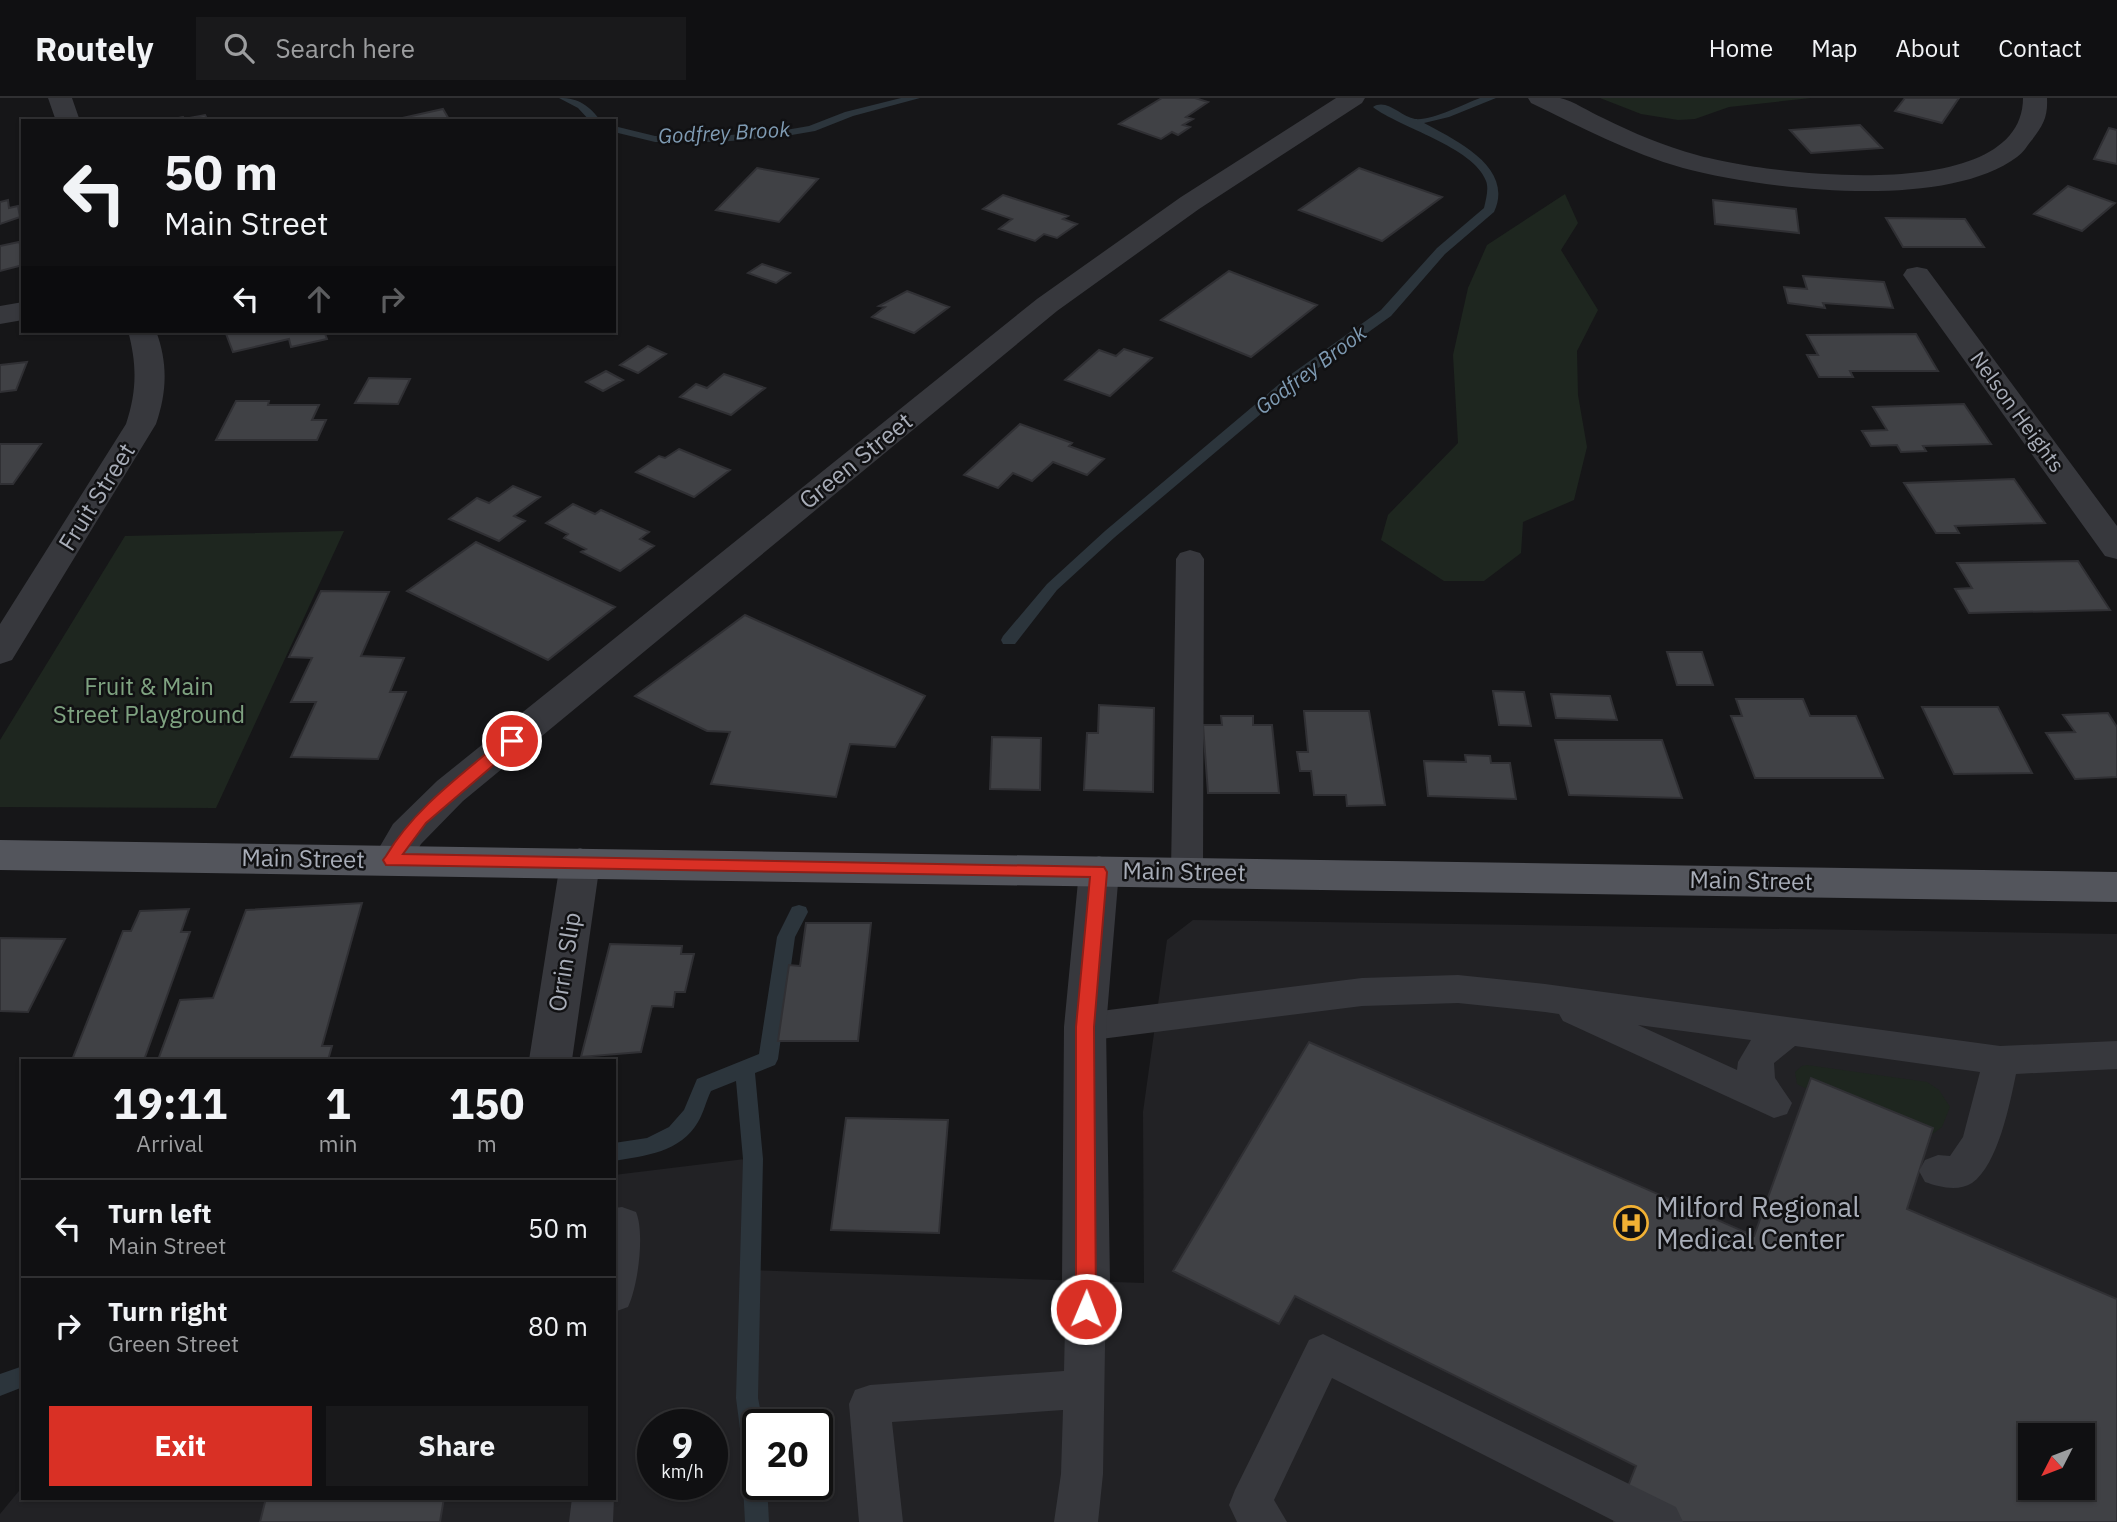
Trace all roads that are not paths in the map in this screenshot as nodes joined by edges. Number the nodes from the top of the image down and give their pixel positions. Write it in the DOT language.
graph roads {
  1 [pos="60,98"];
  2 [pos="1353,98"];
  3 [pos="1540,98"];
  4 [pos="2035,98"];
  5 [pos="67,119"];
  6 [pos="1917,275"];
  7 [pos="21,311"];
  8 [pos="0,315"];
  9 [pos="143,333"];
  10 [pos="2117,549"];
  11 [pos="1190,559"];
  12 [pos="0,652"];
  13 [pos="0,855"];
  14 [pos="392,860"];
  15 [pos="580,863"];
  16 [pos="1099,872"];
  17 [pos="1187,872"];
  18 [pos="2117,887"];
  19 [pos="1545,998"];
  20 [pos="1085,1027"];
  21 [pos="1791,1032"];
  22 [pos="2117,1055"];
  23 [pos="550,1059"];
  24 [pos="2000,1060"];
  25 [pos="1938,1171"];
  26 [pos="616,1225"];
  27 [pos="616,1276"];
  28 [pos="1086,1282"];
  29 [pos="1083,1389"];
  30 [pos="593,1500"];
  31 [pos="591,1522"];
  32 [pos="881,1522"];
  33 [pos="1076,1522"];
  34 [pos="1265,1522"];
  35 [pos="1661,1522"];
  1 -- 5 [label="street"];
  2 -- 14 [label="street, Green Street"];
  3 -- 4 [label="street"];
  6 -- 10 [label="street, Nelson Heights"];
  7 -- 8 [label="street"];
  9 -- 12 [label="street, Fruit Street"];
  11 -- 17 [label="lane"];
  13 -- 14 [label="main road, Main Street"];
  14 -- 15 [label="main road, Main Street"];
  15 -- 16 [label="main road, Main Street"];
  15 -- 23 [label="street, Orrin Slip"];
  16 -- 17 [label="main road, Main Street"];
  16 -- 20 [label="street"];
  17 -- 18 [label="main road, Main Street"];
  19 -- 20 [label="lane"];
  19 -- 21 [label="lane"];
  19 -- 21 [label="lane"];
  20 -- 28 [label="street"];
  21 -- 24 [label="lane"];
  22 -- 24 [label="lane"];
  24 -- 25 [label="lane"];
  26 -- 27 [label="lane"];
  28 -- 29 [label="lane"];
  29 -- 32 [label="lane"];
  29 -- 33 [label="lane"];
  30 -- 31 [label="lane"];
  34 -- 35 [label="lane"];
}
